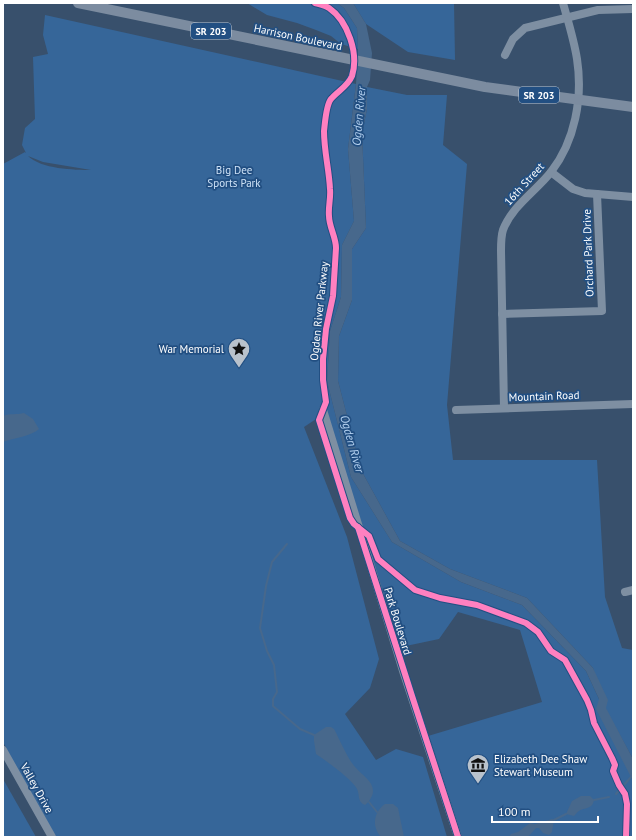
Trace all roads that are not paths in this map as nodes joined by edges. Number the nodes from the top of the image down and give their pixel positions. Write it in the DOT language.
graph roads {
  1 [pos="78,3"];
  2 [pos="563,3"];
  3 [pos="633,10"];
  4 [pos="566,17"];
  5 [pos="505,55"];
  6 [pos="578,100"];
  7 [pos="633,107"];
  8 [pos="551,172"];
  9 [pos="597,194"];
  10 [pos="633,197"];
  11 [pos="502,314"];
  12 [pos="633,404"];
  13 [pos="504,408"];
  14 [pos="323,410"];
  15 [pos="456,410"];
  16 [pos="3,750"];
  17 [pos="52,837"];
  18 [pos="458,837"];
  1 -- 6 [label="main road, Harrison Boulevard / SR 203"];
  2 -- 4 [label="street, 16th Street"];
  3 -- 4 [label="street"];
  4 -- 5 [label="street"];
  4 -- 6 [label="street, 16th Street"];
  6 -- 7 [label="main road, Harrison Boulevard / SR 203"];
  6 -- 8 [label="street, 16th Street"];
  8 -- 9 [label="street"];
  8 -- 11 [label="street, 16th Street"];
  9 -- 10 [label="street"];
  9 -- 11 [label="street, Orchard Park Drive"];
  11 -- 13 [label="street, 16th Street"];
  12 -- 13 [label="street, Mountain Road"];
  13 -- 15 [label="street, Mountain Road"];
  14 -- 18 [label="street, Park Boulevard"];
  16 -- 17 [label="street, Valley Drive"];
}
